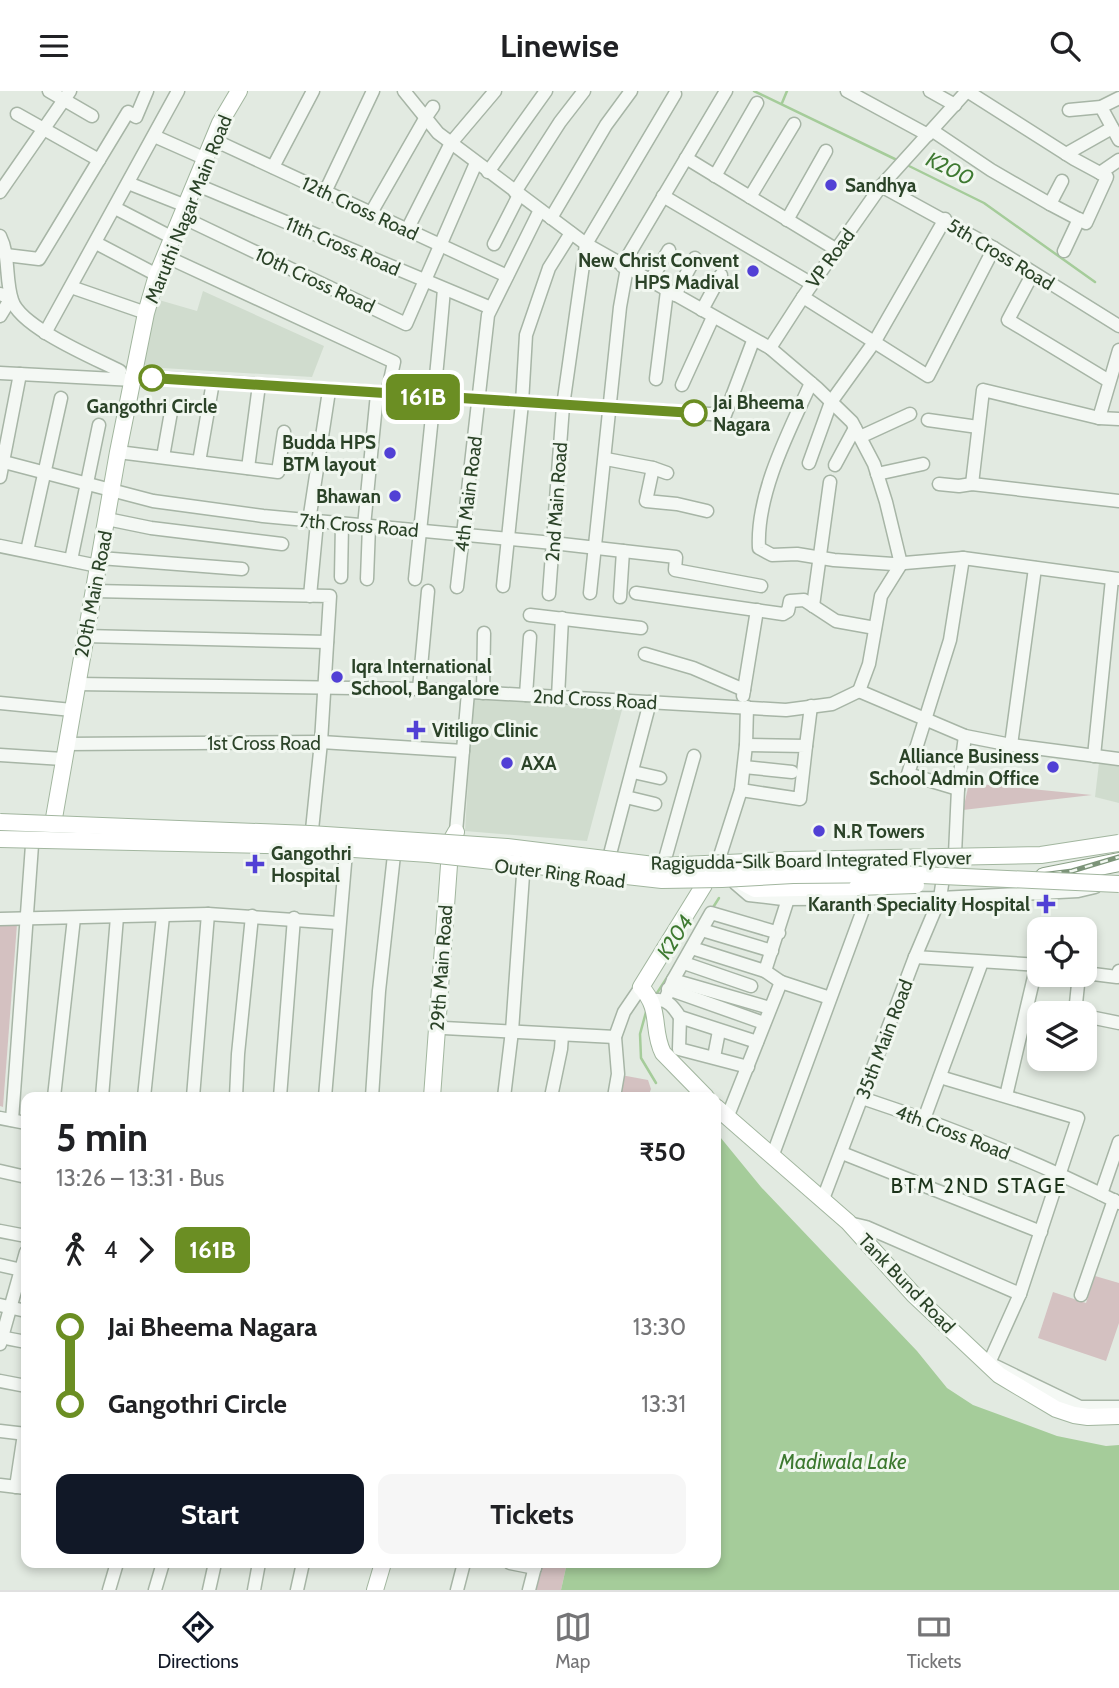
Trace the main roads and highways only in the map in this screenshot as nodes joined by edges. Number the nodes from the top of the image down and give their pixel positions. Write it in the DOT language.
graph roads {
  1 [pos="239,91"];
  2 [pos="133,375"];
  3 [pos="54,818"];
  4 [pos="0,820"];
  5 [pos="455,837"];
  6 [pos="1119,838"];
  7 [pos="0,839"];
  8 [pos="1119,843"];
  9 [pos="0,845"];
  10 [pos="453,860"];
  11 [pos="1119,862"];
  12 [pos="1092,868"];
  13 [pos="977,876"];
  14 [pos="1119,883"];
  15 [pos="704,885"];
  16 [pos="864,888"];
  17 [pos="1078,891"];
  18 [pos="432,1092"];
  19 [pos="440,1092"];
  20 [pos="701,1092"];
  21 [pos="721,1113"];
  22 [pos="1119,1416"];
  23 [pos="381,1568"];
  24 [pos="392,1568"];
  25 [pos="374,1590"];
  26 [pos="386,1590"];
  1 -- 2 [label="main road, Maruthi Nagar Main Road"];
  2 -- 3 [label="main road, 20th Main Road"];
  3 -- 4 [label="highway, Outer Ring Road"];
  3 -- 5 [label="highway, Outer Ring Road"];
  4 -- 8 [label="main road, Ragigudda-Silk Board Integrated Flyover, bridge"];
  5 -- 6 [label="highway, Outer Ring Road"];
  5 -- 10 [label="main road, 29th Main Road"];
  7 -- 13 [label="main road, bridge"];
  9 -- 10 [label="highway, Outer Ring Road"];
  10 -- 15 [label="highway, Outer Ring Road"];
  10 -- 18 [label="main road, 29th Main Road"];
  10 -- 19 [label="main road, 29th Main Road"];
  11 -- 12 [label="highway, Outer Ring Road"];
  12 -- 16 [label="highway, Outer Ring Road"];
  12 -- 17 [label="highway"];
  13 -- 14 [label="main road, bridge"];
  13 -- 16 [label="main road, bridge"];
  15 -- 16 [label="highway, Outer Ring Road"];
  15 -- 20 [label="main road"];
  21 -- 22 [label="main road, Tank Bund Road"];
  23 -- 25 [label="main road"];
  24 -- 26 [label="main road"];
}
